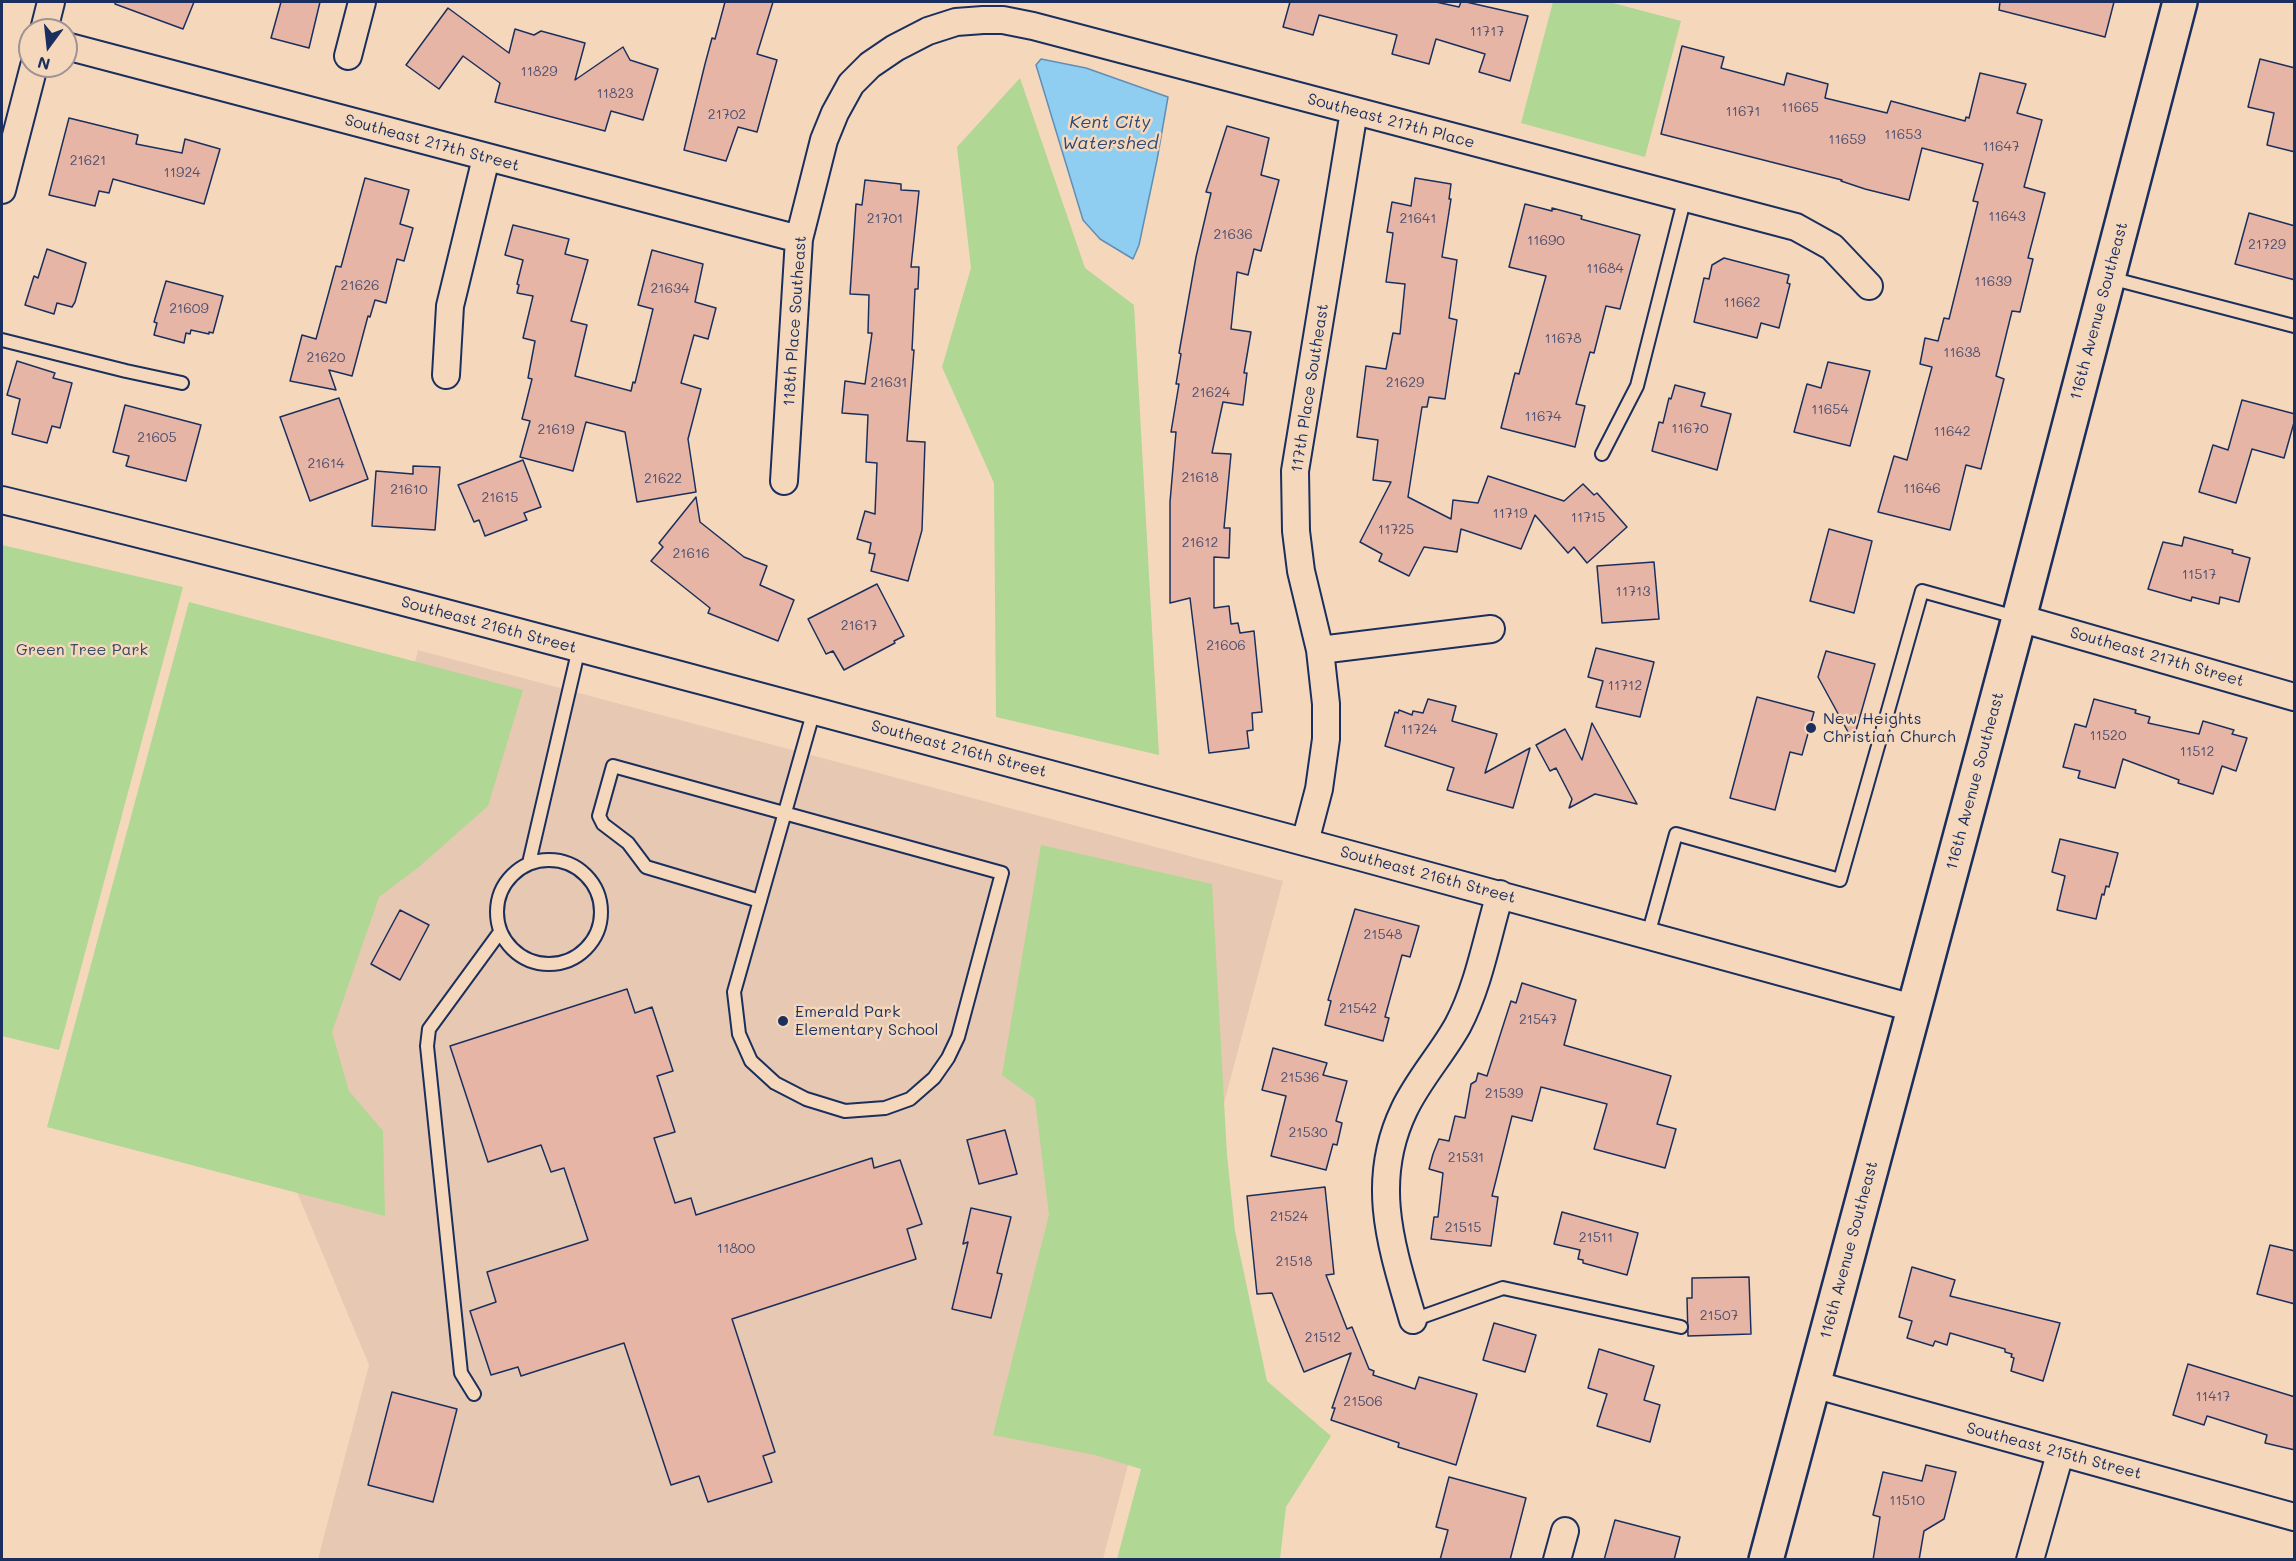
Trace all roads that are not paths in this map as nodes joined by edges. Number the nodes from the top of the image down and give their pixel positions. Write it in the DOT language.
graph roads {
  1 [pos="51,2"];
  2 [pos="363,2"];
  3 [pos="2180,2"];
  4 [pos="47,18"];
  5 [pos="78,48"];
  6 [pos="895,48"];
  7 [pos="348,56"];
  8 [pos="31,78"];
  9 [pos="1354,111"];
  10 [pos="486,158"];
  11 [pos="2,190"];
  12 [pos="1685,197"];
  13 [pos="799,238"];
  14 [pos="2108,277"];
  15 [pos="1869,286"];
  16 [pos="2295,326"];
  17 [pos="2,340"];
  18 [pos="446,375"];
  19 [pos="182,383"];
  20 [pos="1602,454"];
  21 [pos="784,481"];
  22 [pos="2,500"];
  23 [pos="2019,618"];
  24 [pos="1491,629"];
  25 [pos="579,648"];
  26 [pos="1320,650"];
  27 [pos="2295,696"];
  28 [pos="814,711"];
  29 [pos="785,812"];
  30 [pos="1305,842"];
  31 [pos="529,863"];
  32 [pos="1500,894"];
  33 [pos="760,901"];
  34 [pos="500,932"];
  35 [pos="1648,935"];
  36 [pos="1913,1008"];
  37 [pos="1413,1320"];
  38 [pos="1681,1327"];
  39 [pos="1813,1384"];
  40 [pos="474,1394"];
  41 [pos="2060,1454"];
  42 [pos="2295,1517"];
  43 [pos="1565,1531"];
  44 [pos="1557,1560"];
  45 [pos="1766,1560"];
  46 [pos="2030,1560"];
  1 -- 4 [label="street"];
  2 -- 7 [label="street"];
  3 -- 14 [label="main road, 116th Avenue Southeast"];
  5 -- 10 [label="street, Southeast 217th Street"];
  6 -- 9 [label="street, Southeast 217th Place"];
  6 -- 13 [label="street, 118th Place Southeast"];
  8 -- 11 [label="street"];
  9 -- 12 [label="street, Southeast 217th Place"];
  9 -- 26 [label="street, 117th Place Southeast"];
  10 -- 13 [label="street, Southeast 217th Street"];
  10 -- 18 [label="street"];
  12 -- 15 [label="street, Southeast 217th Place"];
  12 -- 20 [label="lane"];
  13 -- 21 [label="street, 118th Place Southeast"];
  14 -- 16 [label="lane"];
  14 -- 23 [label="main road, 116th Avenue Southeast"];
  17 -- 19 [label="lane"];
  22 -- 25 [label="street, Southeast 216th Street"];
  23 -- 27 [label="street, Southeast 217th Street"];
  23 -- 35 [label="lane"];
  23 -- 36 [label="main road, 116th Avenue Southeast"];
  24 -- 26 [label="street"];
  25 -- 28 [label="street, Southeast 216th Street"];
  25 -- 31 [label="lane"];
  26 -- 30 [label="street, 117th Place Southeast"];
  28 -- 29 [label="lane"];
  28 -- 30 [label="street, Southeast 216th Street"];
  29 -- 33 [label="lane"];
  29 -- 33 [label="lane"];
  29 -- 33 [label="lane"];
  30 -- 32 [label="street, Southeast 216th Street"];
  31 -- 34 [label="lane"];
  31 -- 34 [label="lane"];
  32 -- 35 [label="street, Southeast 216th Street"];
  32 -- 37 [label="street"];
  34 -- 40 [label="lane"];
  35 -- 36 [label="street, Southeast 216th Street"];
  36 -- 39 [label="main road, 116th Avenue Southeast"];
  37 -- 38 [label="lane"];
  39 -- 41 [label="street, Southeast 215th Street"];
  39 -- 45 [label="main road, 116th Avenue Southeast"];
  41 -- 42 [label="street, Southeast 215th Street"];
  41 -- 46 [label="street"];
  43 -- 44 [label="street"];
}
